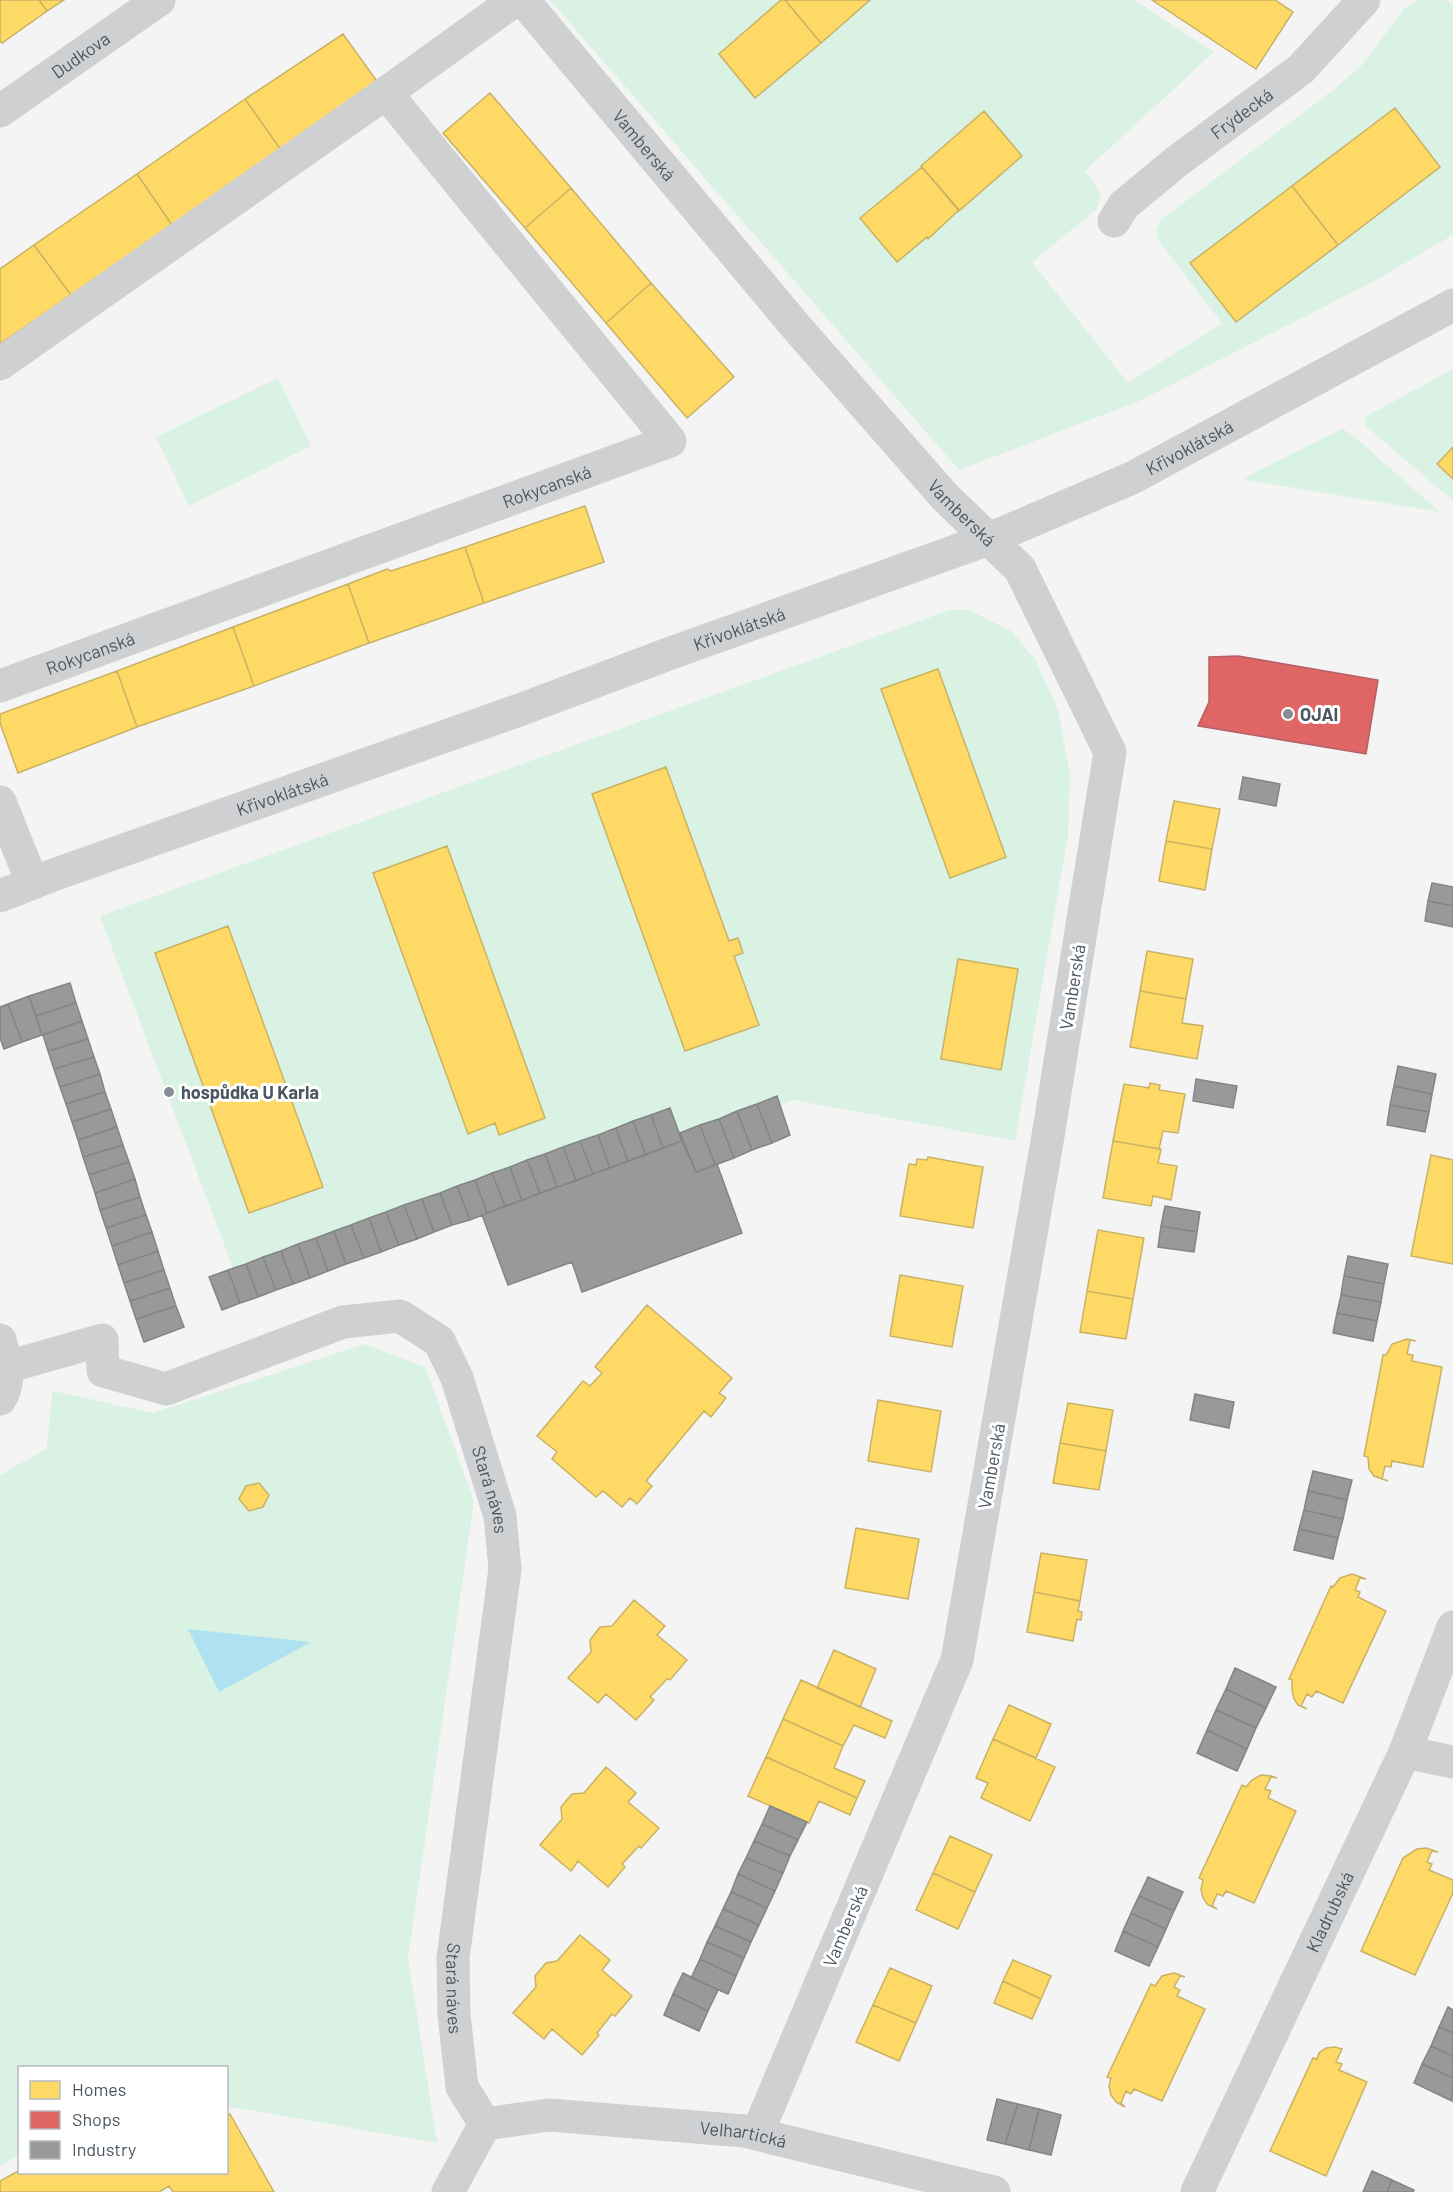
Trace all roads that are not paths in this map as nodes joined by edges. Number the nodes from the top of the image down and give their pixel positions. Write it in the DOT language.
graph roads {
  1 [pos="159,0"];
  2 [pos="515,0"];
  3 [pos="524,0"];
  4 [pos="1364,0"];
  5 [pos="386,93"];
  6 [pos="0,111"];
  7 [pos="1114,220"];
  8 [pos="1453,305"];
  9 [pos="0,364"];
  10 [pos="989,539"];
  11 [pos="0,687"];
  12 [pos="0,802"];
  13 [pos="32,882"];
  14 [pos="0,896"];
  15 [pos="4,1353"];
  16 [pos="0,1399"];
  17 [pos="1453,1628"];
  18 [pos="1405,1752"];
  19 [pos="1453,1762"];
  20 [pos="485,2124"];
  21 [pos="757,2134"];
  22 [pos="448,2192"];
  23 [pos="994,2192"];
  24 [pos="1197,2192"];
  1 -- 6 [label="street, Dudkova"];
  2 -- 5 [label="street"];
  3 -- 10 [label="street, Vamberská"];
  4 -- 7 [label="street, Frýdecká"];
  5 -- 9 [label="street"];
  5 -- 11 [label="street, Rokycanská"];
  8 -- 10 [label="street, Křivoklátská"];
  10 -- 13 [label="street, Křivoklátská"];
  10 -- 21 [label="street, Vamberská"];
  12 -- 13 [label="street"];
  13 -- 14 [label="street, Křivoklátská"];
  15 -- 16 [label="street"];
  15 -- 20 [label="street, Stará náves"];
  17 -- 18 [label="street, Kladrubská"];
  18 -- 19 [label="street"];
  18 -- 24 [label="street, Kladrubská"];
  20 -- 21 [label="street, Velhartická"];
  20 -- 22 [label="street"];
  21 -- 23 [label="street, Velhartická"];
}
